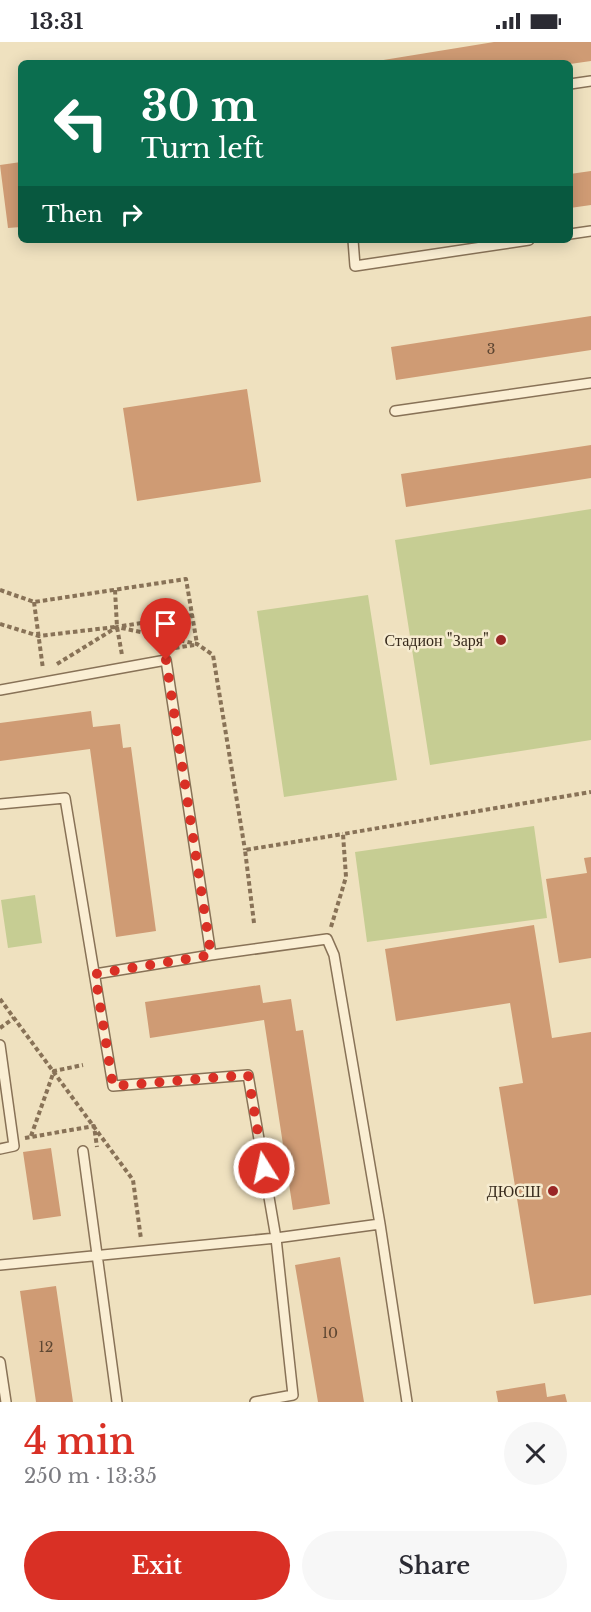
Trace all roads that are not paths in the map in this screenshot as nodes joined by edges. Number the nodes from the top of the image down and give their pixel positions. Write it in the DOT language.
graph roads {
  1 [pos="591,81"];
  2 [pos="573,84"];
  3 [pos="591,231"];
  4 [pos="573,234"];
  5 [pos="352,243"];
  6 [pos="509,243"];
  7 [pos="591,383"];
  8 [pos="395,411"];
  9 [pos="0,690"];
  10 [pos="0,804"];
  11 [pos="211,955"];
  12 [pos="95,974"];
  13 [pos="0,1045"];
  14 [pos="0,1149"];
  15 [pos="83,1151"];
  16 [pos="380,1224"];
  17 [pos="276,1238"];
  18 [pos="99,1255"];
  19 [pos="0,1265"];
  20 [pos="0,1362"];
  21 [pos="6,1402"];
  22 [pos="117,1402"];
  23 [pos="255,1402"];
  24 [pos="407,1402"];
  1 -- 2 [label="lane"];
  3 -- 4 [label="lane"];
  5 -- 6 [label="lane"];
  7 -- 8 [label="lane"];
  9 -- 11 [label="lane"];
  10 -- 12 [label="lane"];
  11 -- 12 [label="lane"];
  11 -- 16 [label="lane"];
  12 -- 17 [label="lane"];
  13 -- 14 [label="lane"];
  15 -- 18 [label="lane"];
  16 -- 17 [label="lane"];
  16 -- 24 [label="lane"];
  17 -- 18 [label="lane"];
  17 -- 23 [label="lane"];
  18 -- 19 [label="lane"];
  18 -- 22 [label="lane"];
  20 -- 21 [label="lane"];
}
